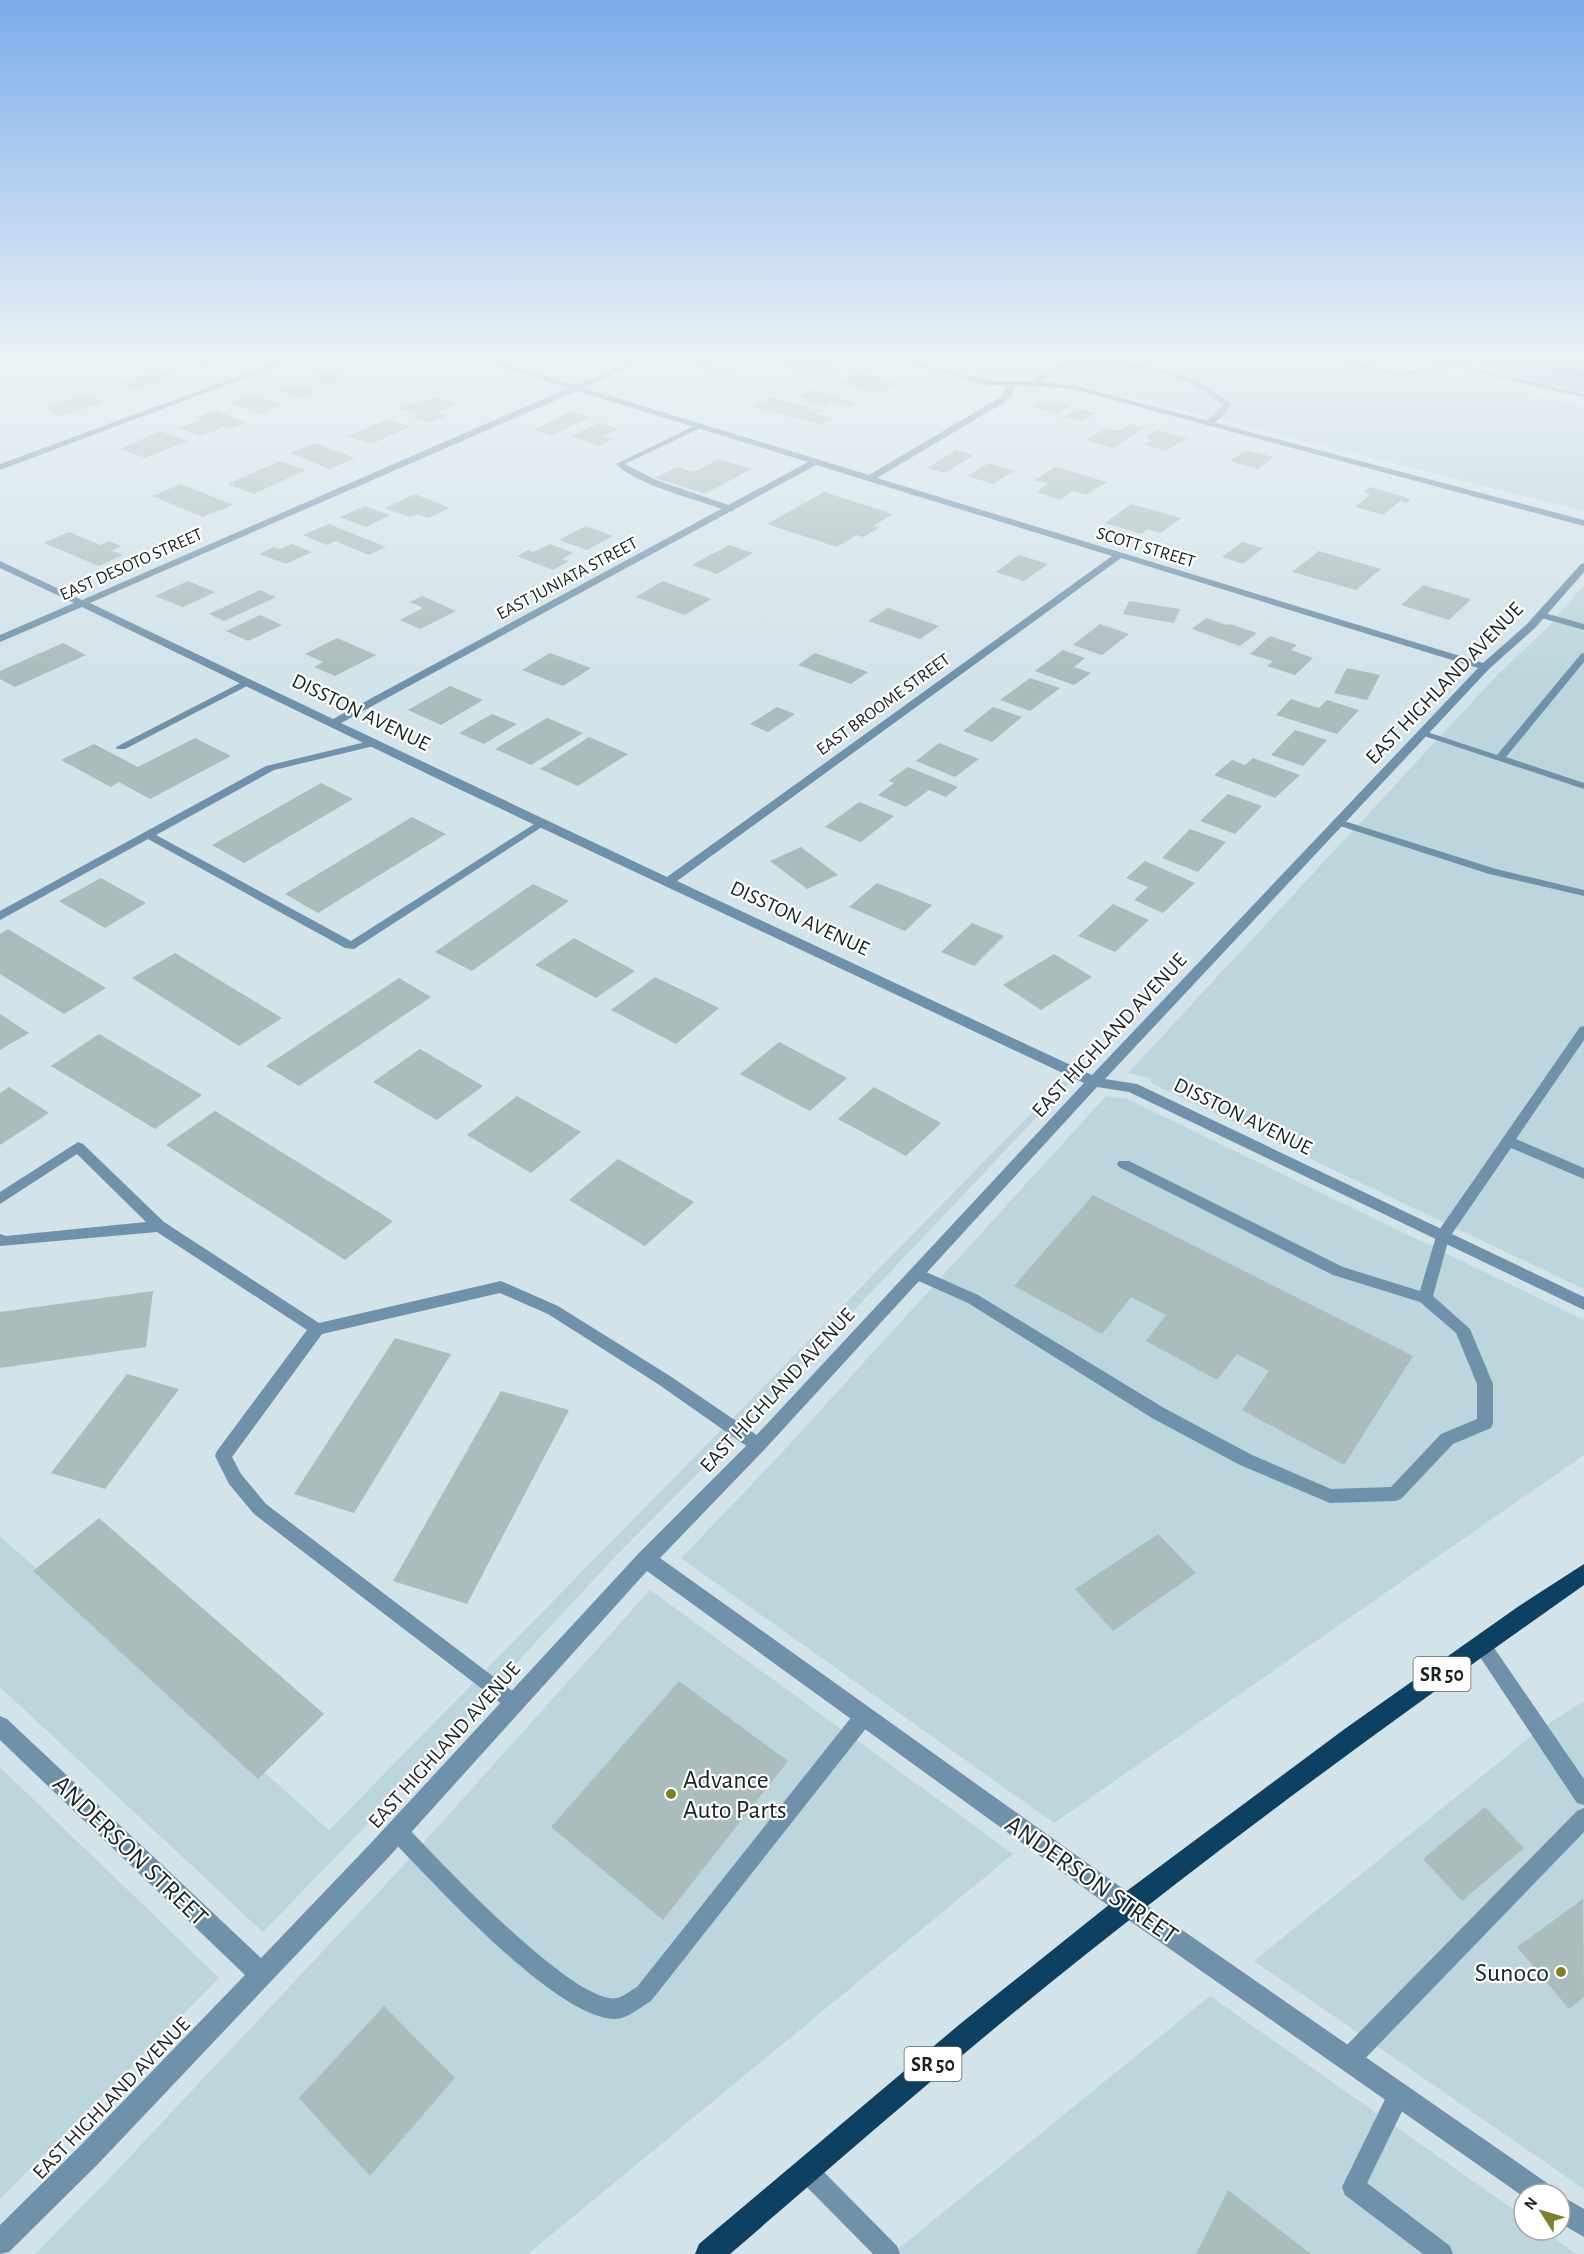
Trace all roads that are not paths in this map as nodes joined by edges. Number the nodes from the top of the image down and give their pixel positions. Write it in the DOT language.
graph roads {
  1 [pos="395,466"];
  2 [pos="621,466"];
  3 [pos="807,466"];
  4 [pos="832,466"];
  5 [pos="890,466"];
  6 [pos="1368,466"];
  7 [pos="870,478"];
  8 [pos="731,508"];
  9 [pos="1584,523"];
  10 [pos="1118,556"];
  11 [pos="0,564"];
  12 [pos="1584,566"];
  13 [pos="84,603"];
  14 [pos="1541,615"];
  15 [pos="1584,627"];
  16 [pos="0,639"];
  17 [pos="1584,656"];
  18 [pos="1485,667"];
  19 [pos="248,682"];
  20 [pos="334,723"];
  21 [pos="1423,734"];
  22 [pos="374,743"];
  23 [pos="121,747"];
  24 [pos="1499,759"];
  25 [pos="1584,786"];
  26 [pos="543,823"];
  27 [pos="1341,823"];
  28 [pos="148,835"];
  29 [pos="669,881"];
  30 [pos="1584,893"];
  31 [pos="0,916"];
  32 [pos="1584,1030"];
  33 [pos="1094,1082"];
  34 [pos="1508,1141"];
  35 [pos="1124,1164"];
  36 [pos="1584,1174"];
  37 [pos="0,1199"];
  38 [pos="159,1226"];
  39 [pos="1442,1237"];
  40 [pos="0,1239"];
  41 [pos="917,1274"];
  42 [pos="1425,1298"];
  43 [pos="1584,1305"];
  44 [pos="317,1329"];
  45 [pos="758,1445"];
  46 [pos="646,1559"];
  47 [pos="1584,1573"];
  48 [pos="1482,1645"];
  49 [pos="513,1702"];
  50 [pos="864,1716"];
  51 [pos="0,1726"];
  52 [pos="1584,1796"];
  53 [pos="1584,1818"];
  54 [pos="397,1831"];
  55 [pos="1128,1906"];
  56 [pos="261,1974"];
  57 [pos="1348,2060"];
  58 [pos="1399,2095"];
  59 [pos="807,2171"];
  60 [pos="1524,2182"];
  61 [pos="0,2243"];
  62 [pos="709,2254"];
  63 [pos="889,2254"];
  64 [pos="1442,2254"];
  1 -- 13 [label="street, EAST DESOTO STREET"];
  2 -- 8 [label="lane"];
  3 -- 8 [label="street, EAST JUNIATA STREET"];
  4 -- 7 [label="street, SCOTT STREET"];
  5 -- 7 [label="street"];
  6 -- 9 [label="street"];
  7 -- 10 [label="street, SCOTT STREET"];
  8 -- 20 [label="street, EAST JUNIATA STREET"];
  10 -- 18 [label="street, SCOTT STREET"];
  10 -- 29 [label="street, EAST BROOME STREET"];
  11 -- 13 [label="street, DISSTON AVENUE"];
  12 -- 14 [label="street, EAST HIGHLAND AVENUE"];
  13 -- 16 [label="street, EAST DESOTO STREET"];
  13 -- 19 [label="street, DISSTON AVENUE"];
  14 -- 15 [label="lane"];
  14 -- 18 [label="street, EAST HIGHLAND AVENUE"];
  17 -- 24 [label="lane"];
  18 -- 21 [label="street, EAST HIGHLAND AVENUE"];
  19 -- 20 [label="street, DISSTON AVENUE"];
  19 -- 23 [label="lane"];
  20 -- 22 [label="street, DISSTON AVENUE"];
  21 -- 24 [label="lane"];
  21 -- 27 [label="street, EAST HIGHLAND AVENUE"];
  22 -- 26 [label="street, DISSTON AVENUE"];
  22 -- 28 [label="lane"];
  24 -- 25 [label="lane"];
  26 -- 28 [label="lane"];
  26 -- 29 [label="street, DISSTON AVENUE"];
  27 -- 30 [label="lane"];
  27 -- 33 [label="street, EAST HIGHLAND AVENUE"];
  28 -- 31 [label="lane"];
  29 -- 33 [label="street, DISSTON AVENUE"];
  32 -- 34 [label="lane"];
  33 -- 39 [label="street, DISSTON AVENUE"];
  33 -- 41 [label="street, EAST HIGHLAND AVENUE"];
  34 -- 36 [label="lane"];
  34 -- 39 [label="lane"];
  35 -- 42 [label="lane"];
  37 -- 38 [label="lane"];
  38 -- 40 [label="lane"];
  38 -- 44 [label="lane"];
  39 -- 42 [label="lane"];
  39 -- 43 [label="street, DISSTON AVENUE"];
  41 -- 42 [label="lane"];
  41 -- 45 [label="street, EAST HIGHLAND AVENUE"];
  44 -- 45 [label="lane"];
  44 -- 49 [label="lane"];
  45 -- 46 [label="street, EAST HIGHLAND AVENUE"];
  46 -- 49 [label="street, EAST HIGHLAND AVENUE"];
  46 -- 50 [label="street, ANDERSON STREET"];
  47 -- 48 [label="highway, SR 50"];
  48 -- 52 [label="lane"];
  48 -- 55 [label="highway, SR 50"];
  49 -- 54 [label="street, EAST HIGHLAND AVENUE"];
  50 -- 54 [label="lane"];
  50 -- 55 [label="street, ANDERSON STREET"];
  51 -- 56 [label="street, ANDERSON STREET"];
  53 -- 57 [label="lane"];
  54 -- 56 [label="street, EAST HIGHLAND AVENUE"];
  55 -- 57 [label="street, ANDERSON STREET"];
  55 -- 59 [label="highway, SR 50"];
  56 -- 61 [label="street, EAST HIGHLAND AVENUE"];
  57 -- 58 [label="street, ANDERSON STREET"];
  58 -- 60 [label="street, ANDERSON STREET"];
  58 -- 64 [label="lane"];
  59 -- 62 [label="highway, SR 50"];
  59 -- 63 [label="lane"];
}
